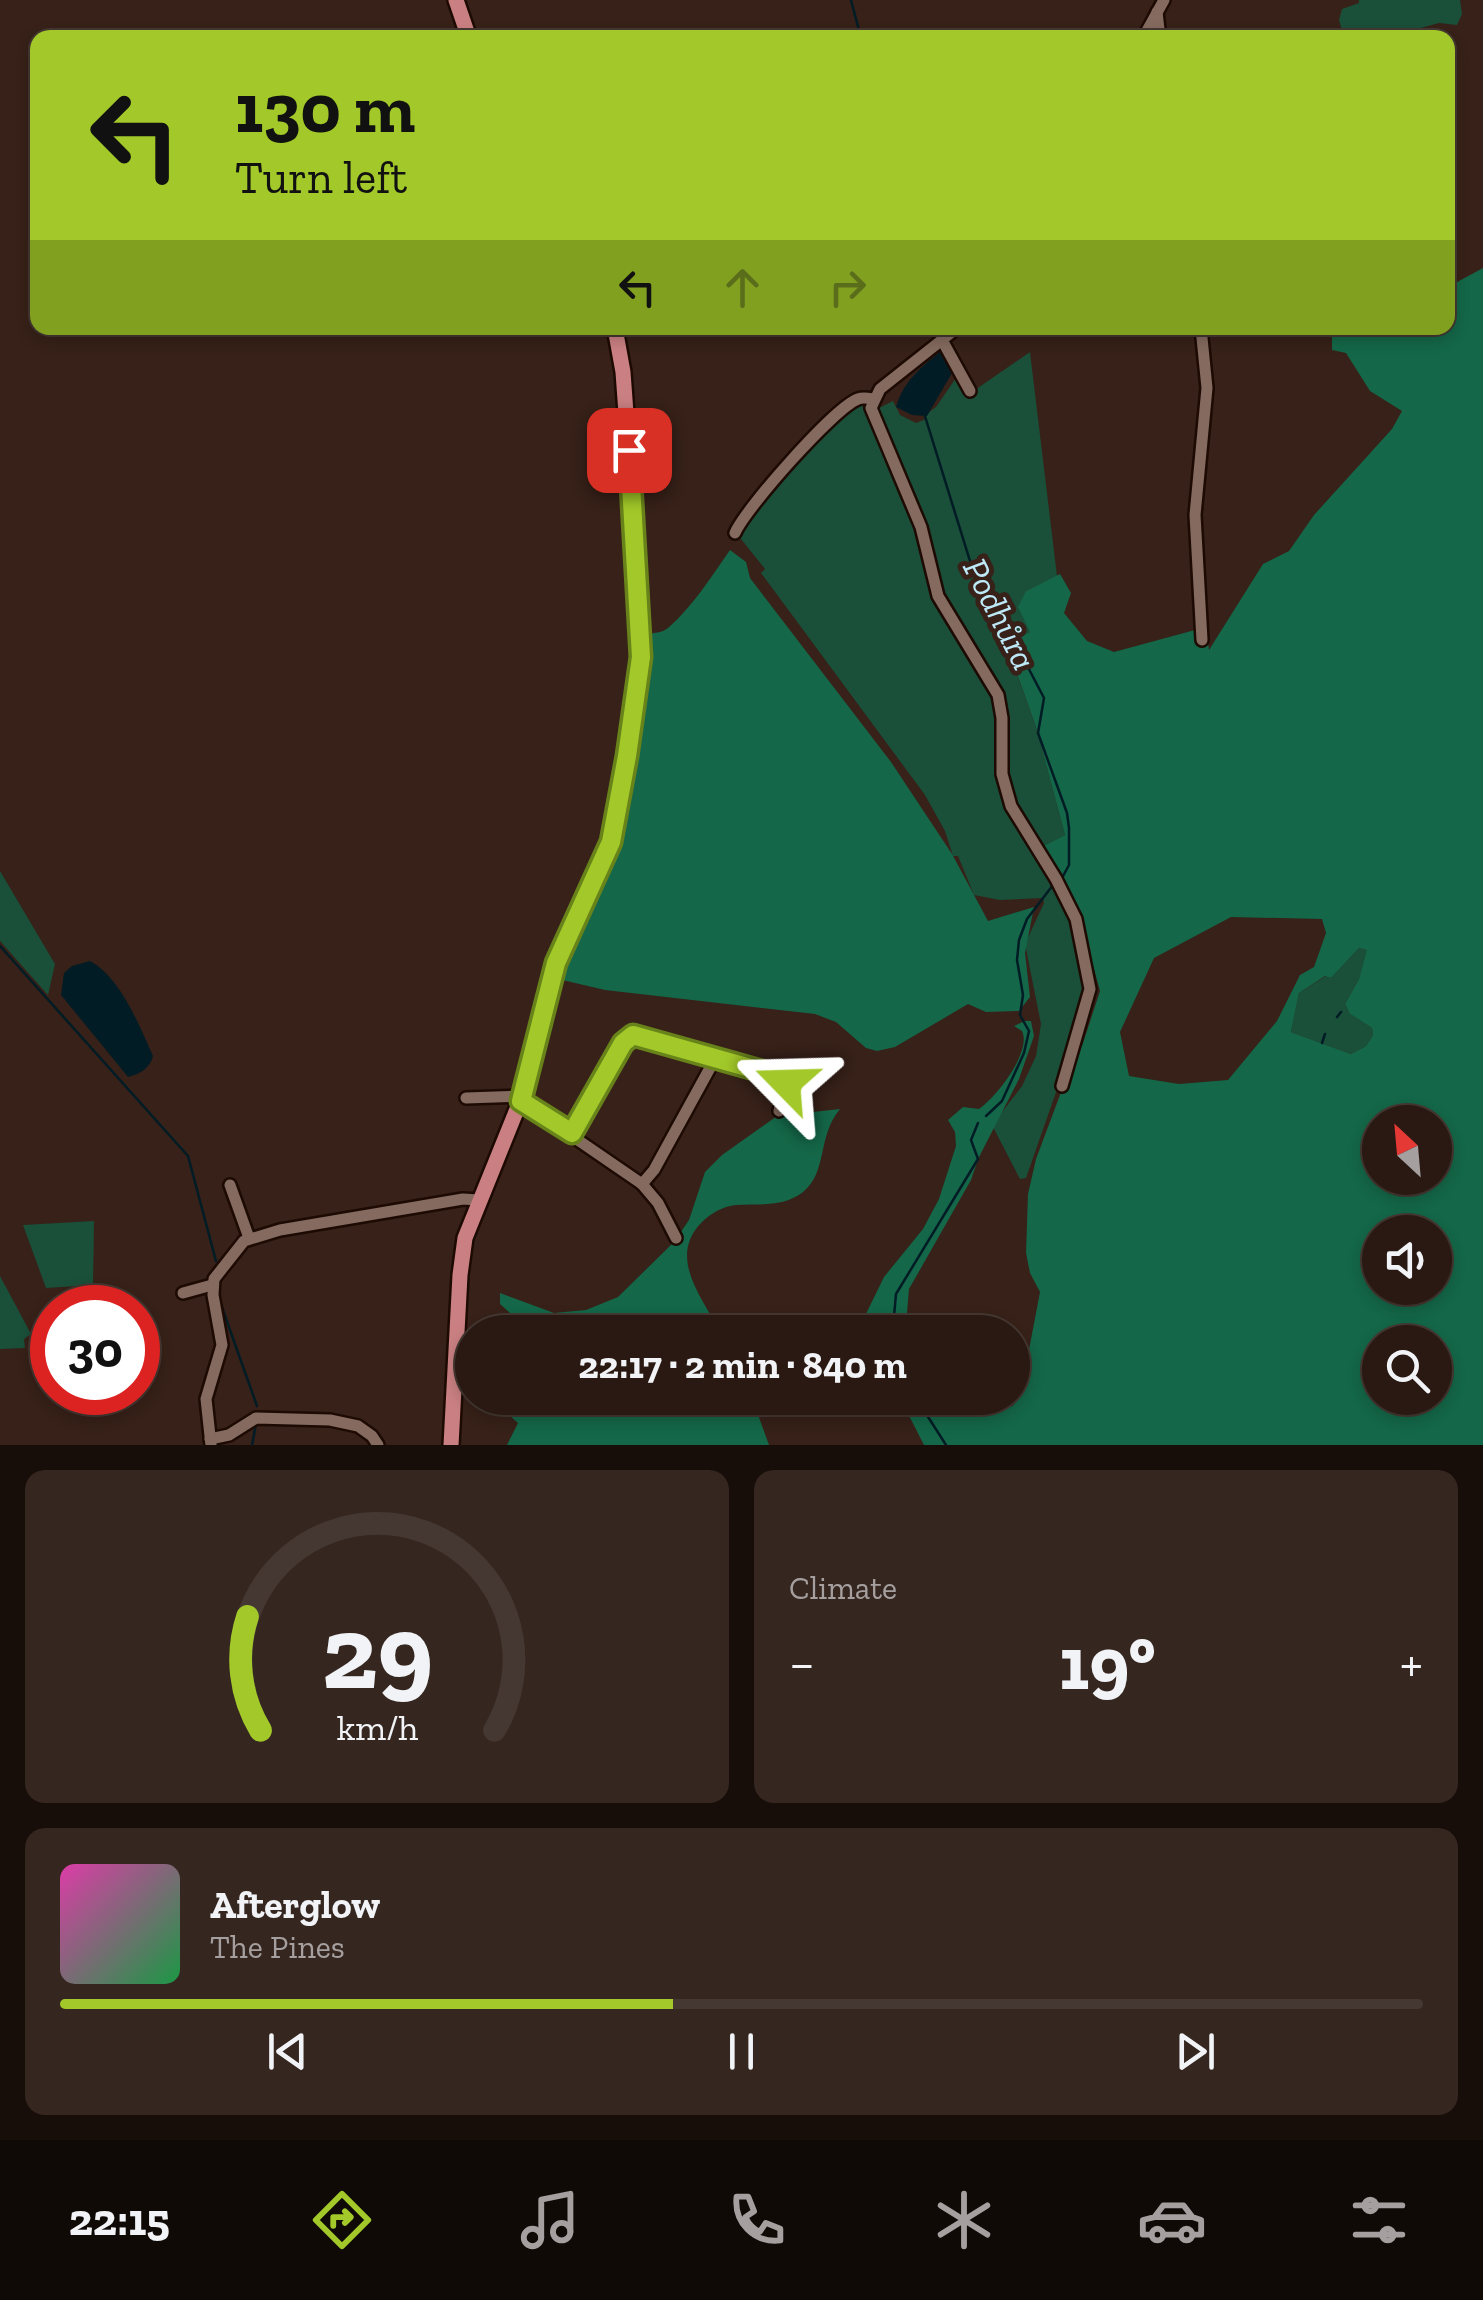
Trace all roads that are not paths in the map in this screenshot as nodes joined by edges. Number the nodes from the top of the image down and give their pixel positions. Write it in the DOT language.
graph roads {
  1 [pos="456,0"];
  2 [pos="1159,4"];
  3 [pos="466,30"];
  4 [pos="1147,30"];
  5 [pos="1160,30"];
  6 [pos="616,335"];
  7 [pos="948,335"];
  8 [pos="1201,335"];
  9 [pos="942,340"];
  10 [pos="970,391"];
  11 [pos="873,399"];
  12 [pos="735,533"];
  13 [pos="1202,640"];
  14 [pos="716,1058"];
  15 [pos="1062,1086"];
  16 [pos="466,1098"];
  17 [pos="522,1099"];
  18 [pos="779,1110"];
  19 [pos="572,1133"];
  20 [pos="642,1184"];
  21 [pos="230,1185"];
  22 [pos="479,1200"];
  23 [pos="249,1238"];
  24 [pos="676,1238"];
  25 [pos="212,1285"];
  26 [pos="183,1294"];
  27 [pos="210,1442"];
  28 [pos="378,1445"];
  29 [pos="451,1445"];
  1 -- 3 [label="main road"];
  2 -- 4 [label="street"];
  2 -- 5 [label="street"];
  6 -- 17 [label="main road"];
  7 -- 9 [label="street"];
  8 -- 13 [label="street"];
  9 -- 10 [label="street"];
  9 -- 11 [label="street"];
  11 -- 12 [label="street"];
  11 -- 15 [label="street"];
  14 -- 18 [label="street"];
  14 -- 19 [label="street"];
  14 -- 20 [label="street"];
  16 -- 17 [label="street"];
  17 -- 19 [label="street"];
  17 -- 22 [label="main road"];
  19 -- 20 [label="street"];
  20 -- 24 [label="street"];
  21 -- 23 [label="street"];
  22 -- 23 [label="street"];
  22 -- 29 [label="main road"];
  23 -- 25 [label="street"];
  25 -- 26 [label="street"];
  25 -- 27 [label="street"];
  27 -- 28 [label="street"];
}
